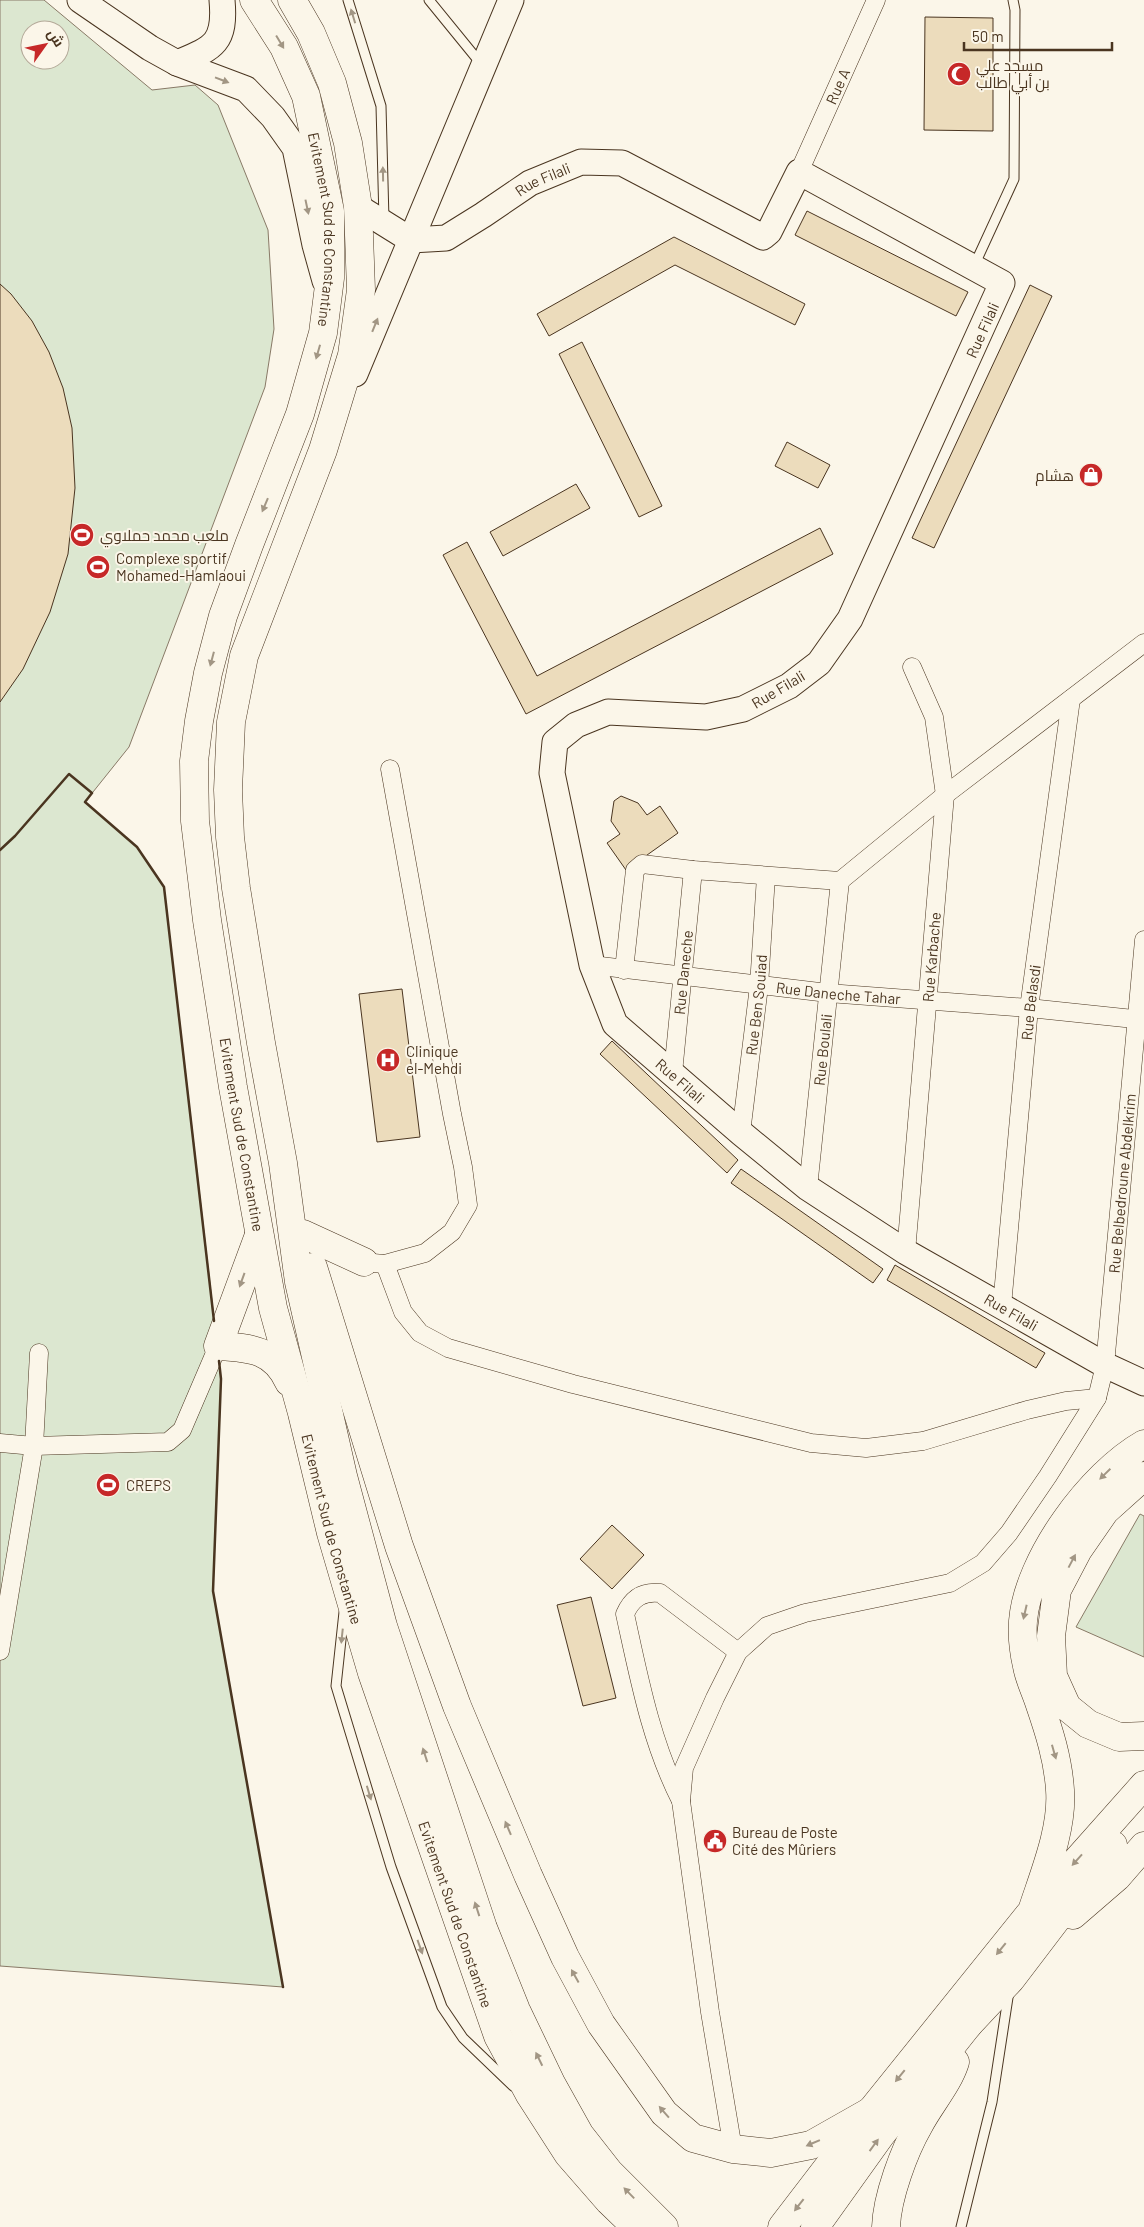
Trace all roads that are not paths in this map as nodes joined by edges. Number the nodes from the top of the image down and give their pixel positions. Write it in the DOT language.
graph roads {
  1 [pos="80,0"];
  2 [pos="222,0"];
  3 [pos="254,0"];
  4 [pos="292,0"];
  5 [pos="348,0"];
  6 [pos="429,0"];
  7 [pos="511,0"];
  8 [pos="876,0"];
  9 [pos="1013,0"];
  10 [pos="177,63"];
  11 [pos="483,67"];
  12 [pos="799,172"];
  13 [pos="358,206"];
  14 [pos="384,223"];
  15 [pos="412,240"];
  16 [pos="973,266"];
  17 [pos="328,292"];
  18 [pos="323,450"];
  19 [pos="1144,643"];
  20 [pos="912,667"];
  21 [pos="1071,699"];
  22 [pos="390,769"];
  23 [pos="945,795"];
  24 [pos="692,870"];
  25 [pos="766,876"];
  26 [pos="840,881"];
  27 [pos="1144,940"];
  28 [pos="592,966"];
  29 [pos="624,970"];
  30 [pos="684,978"];
  31 [pos="759,986"];
  32 [pos="828,993"];
  33 [pos="927,1001"];
  34 [pos="1029,1008"];
  35 [pos="1140,1020"];
  36 [pos="672,1074"];
  37 [pos="741,1133"];
  38 [pos="283,1163"];
  39 [pos="808,1188"];
  40 [pos="259,1234"];
  41 [pos="304,1234"];
  42 [pos="906,1252"];
  43 [pos="374,1263"];
  44 [pos="319,1287"];
  45 [pos="1002,1306"];
  46 [pos="218,1346"];
  47 [pos="39,1353"];
  48 [pos="1105,1365"];
  49 [pos="1144,1383"];
  50 [pos="1097,1398"];
  51 [pos="302,1413"];
  52 [pos="0,1443"];
  53 [pos="1144,1444"];
  54 [pos="34,1446"];
  55 [pos="1144,1476"];
  56 [pos="347,1587"];
  57 [pos="0,1651"];
  58 [pos="738,1652"];
  59 [pos="1144,1736"];
  60 [pos="1144,1785"];
  61 [pos="681,1801"];
  62 [pos="1144,1810"];
  63 [pos="1144,1846"];
  64 [pos="1032,1911"];
  65 [pos="1029,1957"];
  66 [pos="1011,1979"];
  67 [pos="968,2025"];
  68 [pos="871,2111"];
  69 [pos="542,2113"];
  70 [pos="733,2149"];
  71 [pos="636,2227"];
  72 [pos="664,2227"];
  73 [pos="782,2227"];
  74 [pos="815,2227"];
  75 [pos="886,2227"];
  76 [pos="961,2227"];
  1 -- 10 [label="street"];
  2 -- 10 [label="street"];
  3 -- 17 [label="main road, Evitement Sud de Constantine, one-way"];
  4 -- 13 [label="main road, Evitement Sud de Constantine"];
  14 -- 5 [label="lane, one-way"];
  6 -- 11 [label="lane"];
  7 -- 11 [label="street"];
  8 -- 12 [label="street, Rue A"];
  9 -- 16 [label="lane"];
  10 -- 17 [label="street, one-way"];
  11 -- 15 [label="street"];
  12 -- 15 [label="street, Rue Filali"];
  12 -- 16 [label="street, Rue Filali"];
  13 -- 14 [label="street"];
  13 -- 18 [label="main road, Evitement Sud de Constantine"];
  14 -- 15 [label="street"];
  18 -- 15 [label="street, one-way"];
  16 -- 28 [label="street, Rue Filali"];
  17 -- 40 [label="main road, Evitement Sud de Constantine, one-way"];
  18 -- 38 [label="main road, Evitement Sud de Constantine"];
  19 -- 21 [label="street"];
  20 -- 23 [label="street, Rue Karbache"];
  21 -- 23 [label="street"];
  21 -- 34 [label="street, Rue Belasdi"];
  22 -- 43 [label="street"];
  23 -- 26 [label="street"];
  23 -- 33 [label="street, Rue Karbache"];
  24 -- 25 [label="street"];
  24 -- 29 [label="street"];
  24 -- 30 [label="street, Rue Daneche"];
  25 -- 26 [label="street"];
  25 -- 31 [label="street, Rue Ben Souiad"];
  26 -- 32 [label="street, Rue Boulali"];
  27 -- 35 [label="street, Rue Belbedroune Abdelkrim"];
  28 -- 29 [label="street, Rue Daneche Tahar"];
  28 -- 36 [label="street, Rue Filali"];
  29 -- 30 [label="street, Rue Daneche Tahar"];
  30 -- 31 [label="street, Rue Daneche Tahar"];
  30 -- 36 [label="street, Rue Daneche"];
  31 -- 32 [label="street, Rue Daneche Tahar"];
  31 -- 37 [label="street, Rue Ben Souiad"];
  32 -- 33 [label="street, Rue Daneche Tahar"];
  32 -- 39 [label="street, Rue Boulali"];
  33 -- 34 [label="street, Rue Daneche Tahar"];
  33 -- 42 [label="street, Rue Karbache"];
  34 -- 35 [label="street, Rue Daneche Tahar"];
  34 -- 45 [label="street, Rue Belasdi"];
  35 -- 48 [label="street, Rue Belbedroune Abdelkrim"];
  36 -- 37 [label="street, Rue Filali"];
  37 -- 39 [label="street, Rue Filali"];
  38 -- 41 [label="main road"];
  72 -- 38 [label="main road, Evitement Sud de Constantine, one-way"];
  39 -- 42 [label="street, Rue Filali"];
  40 -- 46 [label="main road, one-way"];
  40 -- 51 [label="main road, Evitement Sud de Constantine"];
  41 -- 43 [label="main road"];
  41 -- 44 [label="main road"];
  42 -- 45 [label="street, Rue Filali"];
  43 -- 44 [label="main road"];
  43 -- 50 [label="street"];
  70 -- 44 [label="main road, one-way"];
  45 -- 48 [label="street, Rue Filali"];
  46 -- 51 [label="main road"];
  46 -- 54 [label="street"];
  47 -- 54 [label="street"];
  48 -- 49 [label="street, Rue Filali"];
  48 -- 50 [label="street, Rue Belbedroune Abdelkrim"];
  50 -- 58 [label="street, Rue Belbedroune Abdelkrim"];
  51 -- 56 [label="main road, Evitement Sud de Constantine"];
  52 -- 54 [label="street"];
  53 -- 64 [label="main road, one-way"];
  54 -- 57 [label="street"];
  59 -- 55 [label="main road, one-way"];
  56 -- 69 [label="main road, Evitement Sud de Constantine"];
  56 -- 69 [label="lane, one-way"];
  58 -- 61 [label="street"];
  58 -- 61 [label="street"];
  60 -- 64 [label="main road, one-way"];
  61 -- 70 [label="street"];
  62 -- 65 [label="main road"];
  63 -- 65 [label="main road"];
  64 -- 68 [label="main road, one-way"];
  65 -- 66 [label="main road"];
  66 -- 67 [label="main road"];
  66 -- 76 [label="lane"];
  74 -- 67 [label="main road, one-way"];
  67 -- 75 [label="main road"];
  68 -- 70 [label="main road, one-way"];
  68 -- 73 [label="main road, one-way"];
  69 -- 71 [label="main road, Evitement Sud de Constantine"];
}
